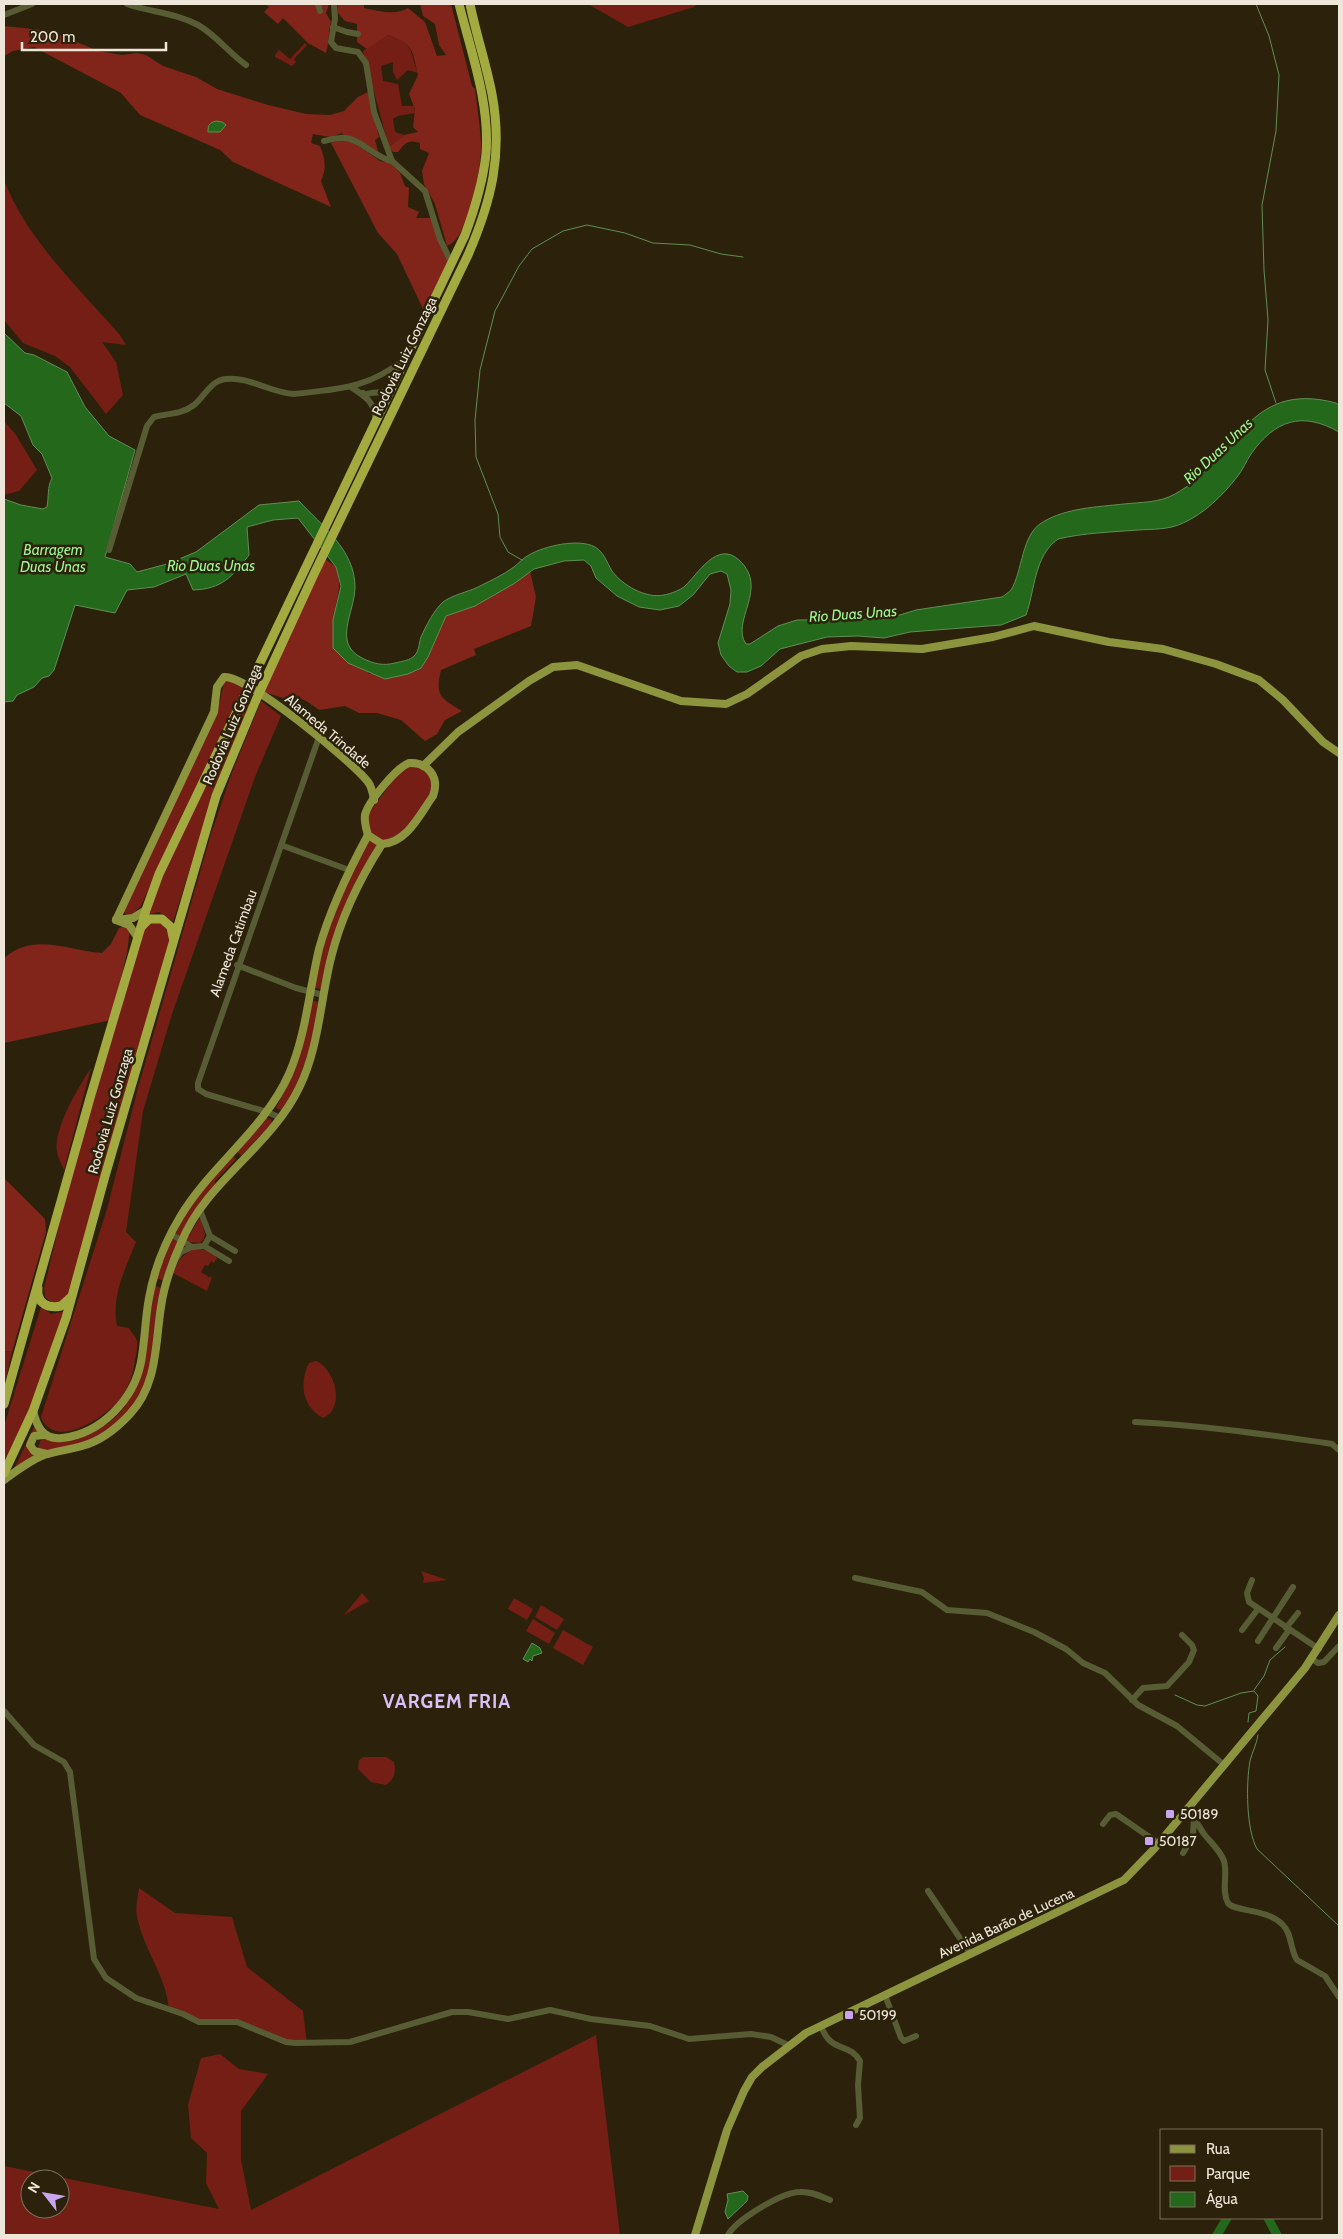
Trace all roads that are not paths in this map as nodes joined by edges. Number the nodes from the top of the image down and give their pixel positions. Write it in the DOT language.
graph roads {
  1 [pos="32,4"];
  2 [pos="127,4"];
  3 [pos="334,4"];
  4 [pos="459,4"];
  5 [pos="470,4"];
  6 [pos="4,14"];
  7 [pos="333,27"];
  8 [pos="358,34"];
  9 [pos="246,65"];
  10 [pos="324,141"];
  11 [pos="392,161"];
  12 [pos="451,262"];
  13 [pos="406,358"];
  14 [pos="360,385"];
  15 [pos="352,387"];
  16 [pos="391,390"];
  17 [pos="364,395"];
  18 [pos="375,422"];
  19 [pos="109,550"];
  20 [pos="310,572"];
  21 [pos="318,737"];
  22 [pos="1339,753"];
  23 [pos="423,766"];
  24 [pos="369,782"];
  25 [pos="386,782"];
  26 [pos="374,800"];
  27 [pos="368,835"];
  28 [pos="382,844"];
  29 [pos="281,845"];
  30 [pos="349,870"];
  31 [pos="146,910"];
  32 [pos="116,920"];
  33 [pos="138,935"];
  34 [pos="173,942"];
  35 [pos="237,965"];
  36 [pos="310,992"];
  37 [pos="323,995"];
  38 [pos="267,1112"];
  39 [pos="281,1118"];
  40 [pos="232,1151"];
  41 [pos="241,1161"];
  42 [pos="200,1210"];
  43 [pos="170,1234"];
  44 [pos="210,1236"];
  45 [pos="182,1240"];
  46 [pos="204,1246"];
  47 [pos="192,1247"];
  48 [pos="174,1262"];
  49 [pos="40,1278"];
  50 [pos="153,1281"];
  51 [pos="165,1285"];
  52 [pos="75,1290"];
  53 [pos="4,1404"];
  54 [pos="33,1411"];
  55 [pos="1135,1422"];
  56 [pos="44,1435"];
  57 [pos="1339,1450"];
  58 [pos="49,1454"];
  59 [pos="4,1473"];
  60 [pos="4,1480"];
  61 [pos="855,1578"];
  62 [pos="1252,1580"];
  63 [pos="1293,1587"];
  64 [pos="1258,1609"];
  65 [pos="1298,1613"];
  66 [pos="1339,1615"];
  67 [pos="1272,1619"];
  68 [pos="1288,1629"];
  69 [pos="1242,1630"];
  70 [pos="1182,1635"];
  71 [pos="1258,1641"];
  72 [pos="1339,1646"];
  73 [pos="1276,1648"];
  74 [pos="1319,1649"];
  75 [pos="1312,1659"];
  76 [pos="1132,1700"];
  77 [pos="4,1711"];
  78 [pos="1223,1764"];
  79 [pos="1188,1808"];
  80 [pos="1194,1817"];
  81 [pos="1103,1824"];
  82 [pos="1158,1843"];
  83 [pos="1183,1853"];
  84 [pos="928,1891"];
  85 [pos="970,1953"];
  86 [pos="885,1995"];
  87 [pos="1339,1997"];
  88 [pos="821,2026"];
  89 [pos="916,2036"];
  90 [pos="788,2045"];
  91 [pos="856,2125"];
  92 [pos="830,2200"];
  93 [pos="695,2235"];
  94 [pos="728,2235"];
  1 -- 6 [label="street"];
  2 -- 9 [label="street"];
  3 -- 7 [label="street"];
  4 -- 12 [label="highway, Rodovia Luiz Gonzaga"];
  5 -- 20 [label="highway, Rodovia Luiz Gonzaga"];
  7 -- 8 [label="street"];
  7 -- 11 [label="street"];
  10 -- 11 [label="street"];
  11 -- 12 [label="street"];
  12 -- 13 [label="highway, Rodovia Luiz Gonzaga"];
  13 -- 14 [label="street"];
  13 -- 16 [label="highway, Rodovia Luiz Gonzaga"];
  14 -- 15 [label="street"];
  14 -- 17 [label="street"];
  15 -- 17 [label="street"];
  15 -- 19 [label="street"];
  16 -- 17 [label="street"];
  16 -- 18 [label="highway, Rodovia Luiz Gonzaga"];
  17 -- 18 [label="street"];
  18 -- 20 [label="highway, Rodovia Luiz Gonzaga"];
  20 -- 31 [label="highway, Rodovia Luiz Gonzaga"];
  20 -- 34 [label="highway, Rodovia Luiz Gonzaga"];
  21 -- 24 [label="main road, Alameda Trindade"];
  21 -- 29 [label="street, Alameda Catimbau"];
  21 -- 32 [label="main road, Alameda Trindade"];
  22 -- 23 [label="main road"];
  23 -- 25 [label="main road"];
  23 -- 28 [label="main road"];
  24 -- 25 [label="main road, Alameda Trindade"];
  24 -- 26 [label="main road, Alameda Trindade"];
  25 -- 26 [label="main road"];
  26 -- 27 [label="main road"];
  27 -- 28 [label="main road"];
  27 -- 30 [label="main road"];
  28 -- 37 [label="main road"];
  29 -- 30 [label="street"];
  29 -- 35 [label="street, Alameda Catimbau"];
  30 -- 36 [label="main road"];
  31 -- 32 [label="main road"];
  31 -- 33 [label="highway, Rodovia Luiz Gonzaga"];
  32 -- 33 [label="main road"];
  33 -- 34 [label="highway"];
  33 -- 49 [label="highway, Rodovia Luiz Gonzaga"];
  34 -- 52 [label="highway, Rodovia Luiz Gonzaga"];
  35 -- 36 [label="street"];
  35 -- 38 [label="street, Alameda Catimbau"];
  36 -- 37 [label="street"];
  36 -- 38 [label="main road"];
  37 -- 39 [label="main road"];
  38 -- 39 [label="street"];
  38 -- 40 [label="main road"];
  39 -- 41 [label="main road"];
  40 -- 41 [label="street"];
  40 -- 43 [label="main road"];
  41 -- 42 [label="main road"];
  42 -- 44 [label="street"];
  42 -- 45 [label="main road"];
  43 -- 45 [label="street"];
  43 -- 50 [label="main road"];
  44 -- 46 [label="street"];
  44 -- 46 [label="street"];
  45 -- 47 [label="street"];
  45 -- 48 [label="main road"];
  46 -- 47 [label="street"];
  47 -- 48 [label="street"];
  48 -- 51 [label="main road"];
  49 -- 52 [label="highway"];
  49 -- 53 [label="highway, Rodovia Luiz Gonzaga"];
  50 -- 51 [label="street"];
  50 -- 56 [label="main road"];
  51 -- 58 [label="main road"];
  52 -- 54 [label="highway, Rodovia Luiz Gonzaga"];
  54 -- 56 [label="main road"];
  54 -- 59 [label="highway, Rodovia Luiz Gonzaga"];
  55 -- 57 [label="street"];
  56 -- 58 [label="main road"];
  58 -- 60 [label="main road"];
  61 -- 76 [label="street"];
  62 -- 64 [label="street"];
  63 -- 67 [label="street"];
  64 -- 67 [label="street"];
  64 -- 69 [label="street"];
  65 -- 68 [label="street"];
  66 -- 74 [label="main road, Avenida Barão de Lucena"];
  67 -- 68 [label="street"];
  67 -- 71 [label="street"];
  68 -- 73 [label="street"];
  68 -- 74 [label="street"];
  70 -- 76 [label="street"];
  72 -- 75 [label="street"];
  74 -- 75 [label="main road, Avenida Barão de Lucena"];
  75 -- 78 [label="main road, Avenida Barão de Lucena"];
  76 -- 78 [label="street"];
  77 -- 90 [label="street"];
  78 -- 79 [label="main road, Avenida Barão de Lucena"];
  79 -- 80 [label="street"];
  79 -- 82 [label="main road, Avenida Barão de Lucena"];
  80 -- 83 [label="street"];
  80 -- 87 [label="street"];
  81 -- 82 [label="street"];
  82 -- 85 [label="main road, Avenida Barão de Lucena"];
  84 -- 85 [label="street"];
  85 -- 86 [label="main road, Avenida Barão de Lucena"];
  86 -- 88 [label="main road, Avenida Barão de Lucena"];
  86 -- 89 [label="street"];
  88 -- 90 [label="main road, Avenida Barão de Lucena"];
  88 -- 91 [label="street"];
  90 -- 93 [label="main road, Avenida Barão de Lucena"];
  92 -- 94 [label="street"];
}
